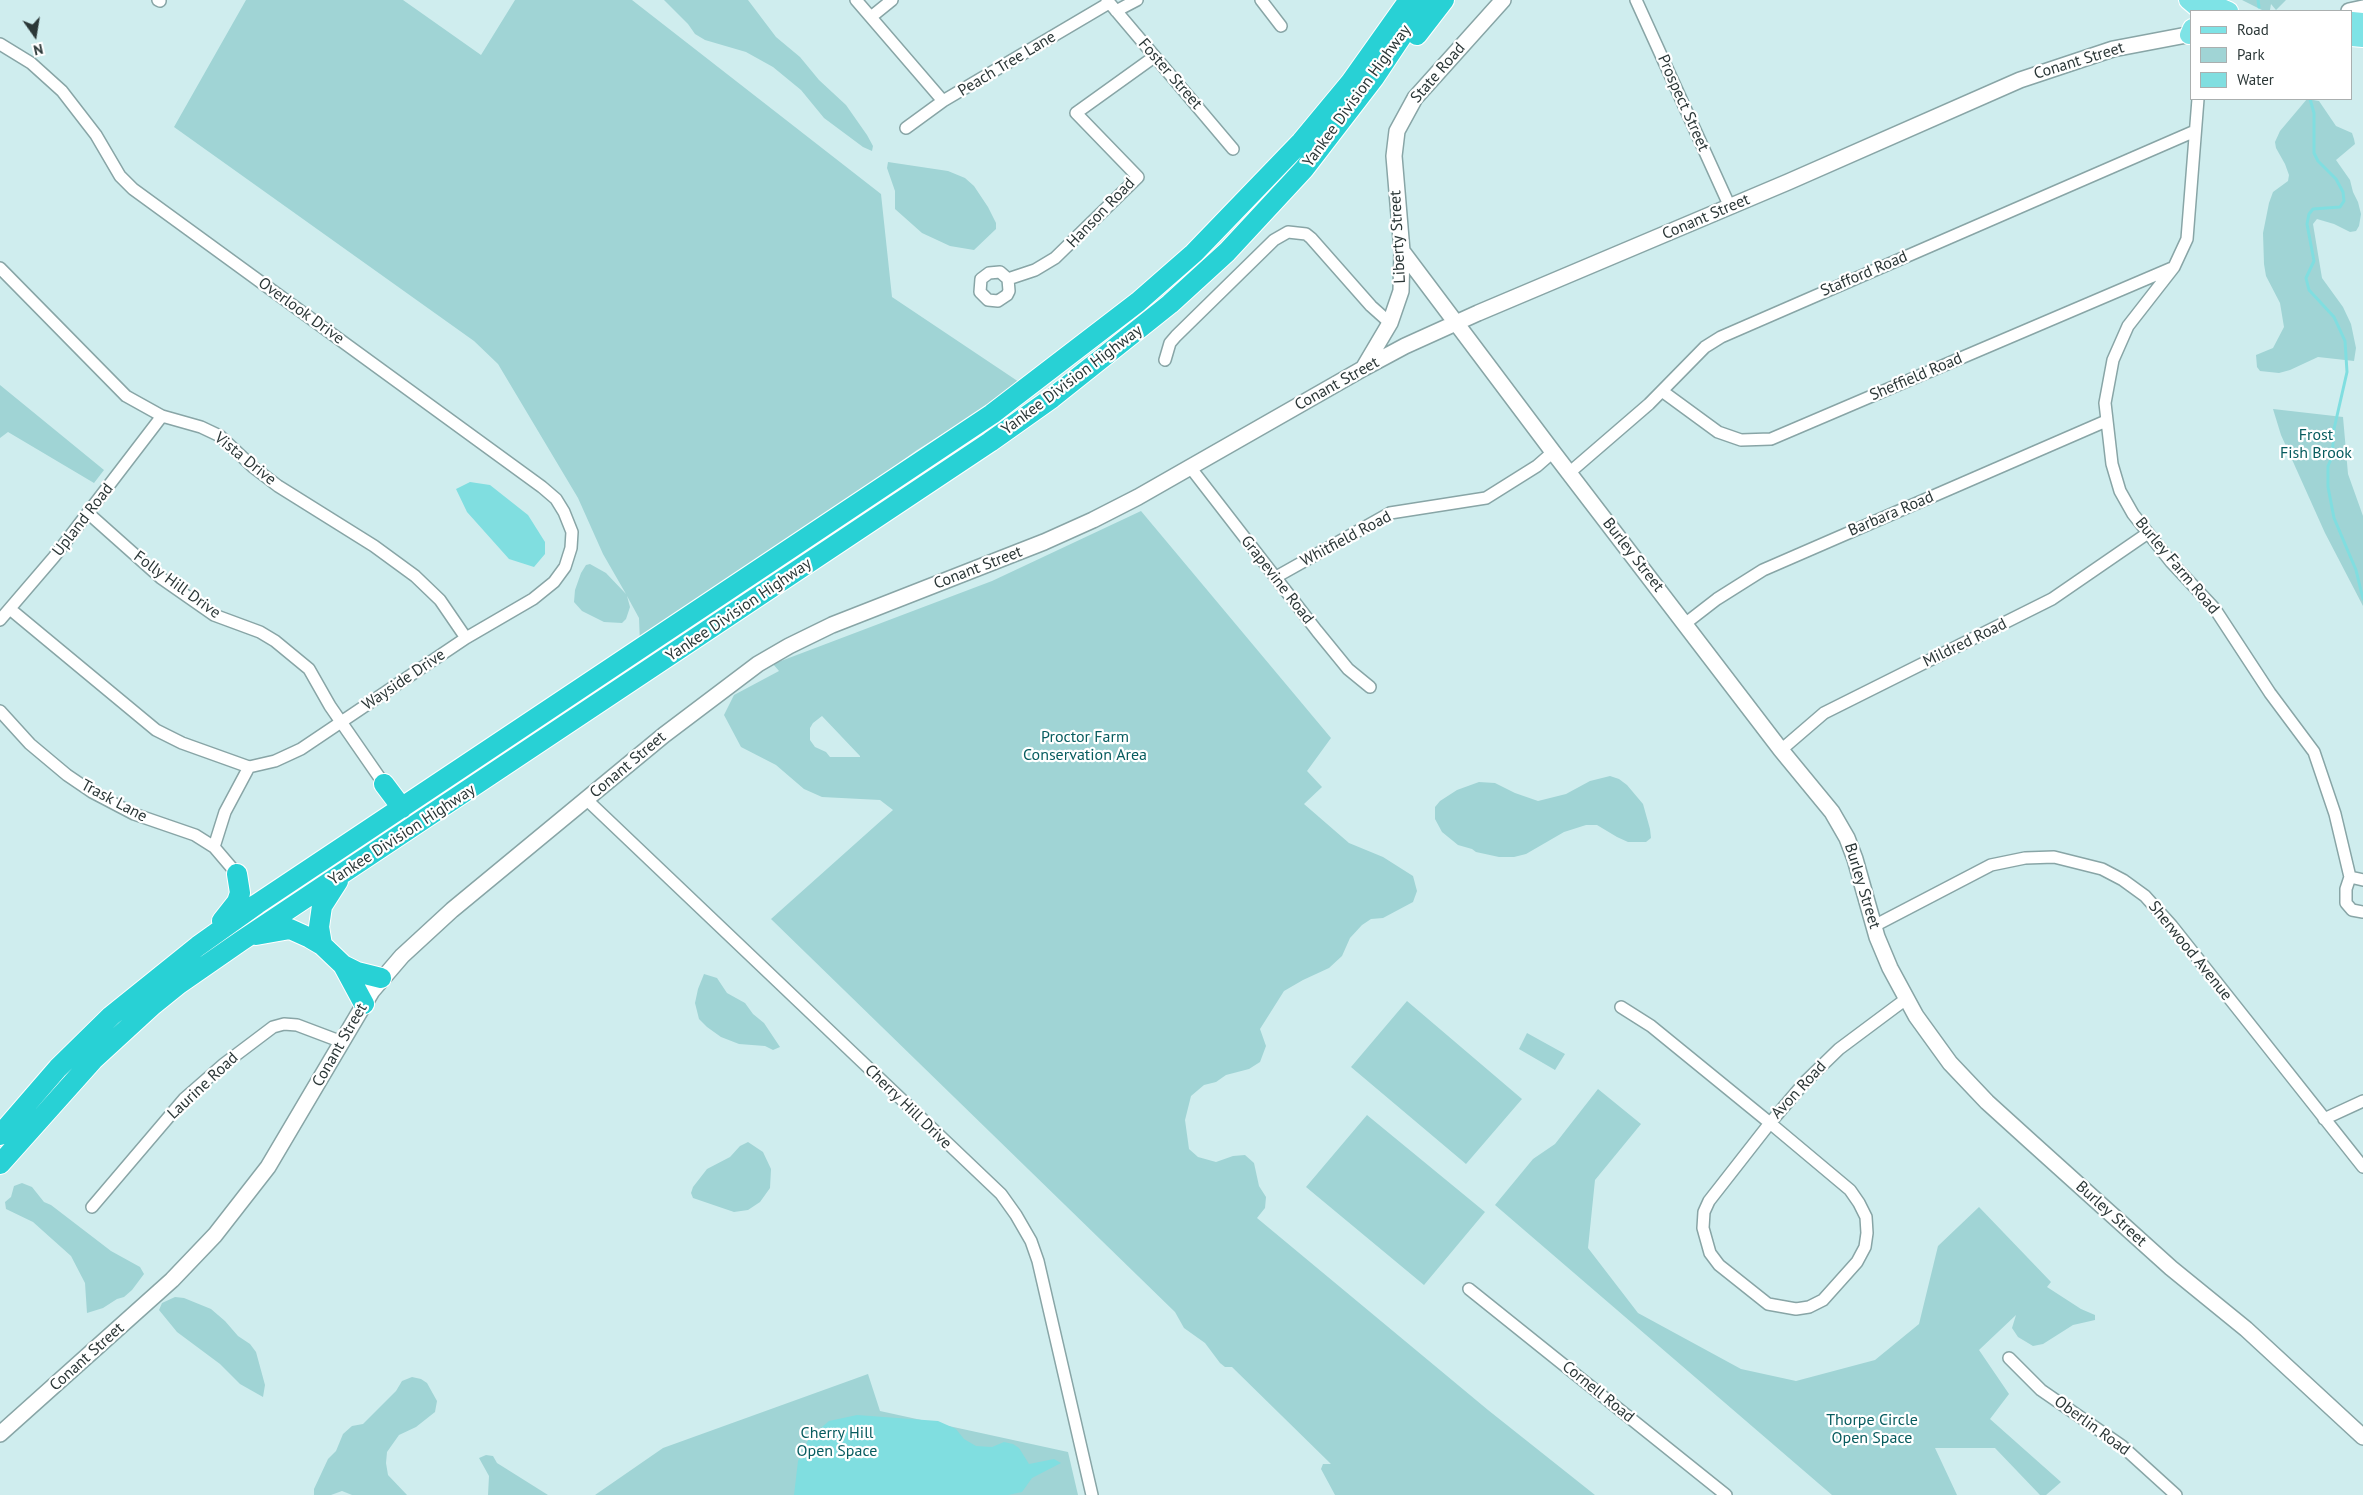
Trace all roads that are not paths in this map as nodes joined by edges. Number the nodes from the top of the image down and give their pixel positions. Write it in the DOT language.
graph roads {
  1 [pos="856,0"];
  2 [pos="892,0"];
  3 [pos="1137,0"];
  4 [pos="1261,0"];
  5 [pos="1397,0"];
  6 [pos="1408,0"];
  7 [pos="1426,0"];
  8 [pos="1444,0"];
  9 [pos="1503,0"];
  10 [pos="1636,0"];
  11 [pos="1111,5"];
  12 [pos="2196,5"];
  13 [pos="2224,10"];
  14 [pos="871,17"];
  15 [pos="1281,26"];
  16 [pos="2190,32"];
  17 [pos="0,44"];
  18 [pos="1154,57"];
  19 [pos="2198,100"];
  20 [pos="943,101"];
  21 [pos="906,128"];
  22 [pos="2195,130"];
  23 [pos="1328,139"];
  24 [pos="1301,142"];
  25 [pos="1233,149"];
  26 [pos="1394,156"];
  27 [pos="1730,206"];
  28 [pos="1402,251"];
  29 [pos="2174,267"];
  30 [pos="0,268"];
  31 [pos="1008,280"];
  32 [pos="1390,323"];
  33 [pos="1455,324"];
  34 [pos="1164,360"];
  35 [pos="1364,368"];
  36 [pos="1662,391"];
  37 [pos="162,416"];
  38 [pos="2106,421"];
  39 [pos="1553,452"];
  40 [pos="1190,467"];
  41 [pos="1569,473"];
  42 [pos="88,513"];
  43 [pos="2148,533"];
  44 [pos="1276,577"];
  45 [pos="554,582"];
  46 [pos="10,609"];
  47 [pos="0,620"];
  48 [pos="1686,623"];
  49 [pos="466,638"];
  50 [pos="1370,687"];
  51 [pos="0,711"];
  52 [pos="341,722"];
  53 [pos="1781,750"];
  54 [pos="249,767"];
  55 [pos="384,784"];
  56 [pos="587,800"];
  57 [pos="402,808"];
  58 [pos="214,847"];
  59 [pos="314,866"];
  60 [pos="346,871"];
  61 [pos="237,874"];
  62 [pos="2350,877"];
  63 [pos="2363,880"];
  64 [pos="2363,912"];
  65 [pos="1874,926"];
  66 [pos="241,941"];
  67 [pos="322,945"];
  68 [pos="198,946"];
  69 [pos="343,966"];
  70 [pos="381,978"];
  71 [pos="1906,999"];
  72 [pos="364,1004"];
  73 [pos="1621,1007"];
  74 [pos="342,1042"];
  75 [pos="2363,1101"];
  76 [pos="2324,1119"];
  77 [pos="1770,1123"];
  78 [pos="0,1135"];
  79 [pos="0,1164"];
  80 [pos="2363,1168"];
  81 [pos="92,1207"];
  82 [pos="1469,1289"];
  83 [pos="2009,1358"];
  84 [pos="0,1434"];
  85 [pos="2363,1437"];
  86 [pos="1092,1495"];
  87 [pos="1726,1495"];
  88 [pos="2176,1495"];
  1 -- 14 [label="street"];
  2 -- 14 [label="street"];
  3 -- 11 [label="street, Peach Tree Lane"];
  4 -- 15 [label="street"];
  5 -- 24 [label="highway"];
  6 -- 24 [label="highway, Yankee Division Highway"];
  7 -- 23 [label="highway, Yankee Division Highway"];
  8 -- 23 [label="highway"];
  9 -- 26 [label="main road, State Road"];
  10 -- 27 [label="street, Prospect Street"];
  11 -- 18 [label="street, Foster Street"];
  11 -- 20 [label="street, Peach Tree Lane"];
  12 -- 13 [label="main road"];
  14 -- 20 [label="street"];
  16 -- 27 [label="main road, Conant Street"];
  17 -- 45 [label="street, Overlook Drive"];
  18 -- 25 [label="street, Foster Street"];
  18 -- 31 [label="street, Hanson Road"];
  19 -- 22 [label="street, Burley Farm Road"];
  20 -- 21 [label="street, Peach Tree Lane"];
  22 -- 29 [label="street, Burley Farm Road"];
  22 -- 36 [label="street, Stafford Road"];
  23 -- 60 [label="highway, Yankee Division Highway"];
  24 -- 57 [label="highway, Yankee Division Highway"];
  26 -- 28 [label="main road, Liberty Street"];
  27 -- 33 [label="main road, Conant Street"];
  28 -- 32 [label="main road, Liberty Street"];
  28 -- 33 [label="main road, Burley Street"];
  29 -- 36 [label="street, Sheffield Road"];
  29 -- 38 [label="street, Burley Farm Road"];
  30 -- 37 [label="street, Vista Drive"];
  32 -- 34 [label="street"];
  32 -- 35 [label="main road, Liberty Street"];
  33 -- 35 [label="main road, Conant Street"];
  33 -- 39 [label="main road, Burley Street"];
  35 -- 40 [label="main road, Conant Street"];
  36 -- 41 [label="street, Stafford Road"];
  37 -- 42 [label="street, Upland Road"];
  37 -- 49 [label="street, Vista Drive"];
  38 -- 43 [label="street, Burley Farm Road"];
  38 -- 48 [label="street, Barbara Road"];
  39 -- 41 [label="main road, Burley Street"];
  39 -- 44 [label="street, Whitfield Road"];
  40 -- 44 [label="street, Grapevine Road"];
  40 -- 56 [label="main road, Conant Street"];
  41 -- 48 [label="main road, Burley Street"];
  42 -- 46 [label="street, Upland Road"];
  42 -- 52 [label="street, Folly Hill Drive"];
  43 -- 53 [label="street, Mildred Road"];
  43 -- 62 [label="street, Burley Farm Road"];
  44 -- 50 [label="street, Grapevine Road"];
  45 -- 49 [label="street, Wayside Drive"];
  46 -- 47 [label="street, Upland Road"];
  46 -- 54 [label="street"];
  48 -- 53 [label="main road, Burley Street"];
  49 -- 52 [label="street, Wayside Drive"];
  51 -- 58 [label="street, Trask Lane"];
  52 -- 54 [label="street, Wayside Drive"];
  52 -- 55 [label="street, Folly Hill Drive"];
  53 -- 65 [label="main road, Burley Street"];
  54 -- 58 [label="street"];
  55 -- 57 [label="highway"];
  56 -- 70 [label="main road, Conant Street"];
  56 -- 86 [label="street, Cherry Hill Drive"];
  57 -- 59 [label="highway, Yankee Division Highway"];
  58 -- 61 [label="street, Trask Lane"];
  59 -- 61 [label="highway"];
  59 -- 68 [label="highway, Yankee Division Highway"];
  60 -- 66 [label="highway, Yankee Division Highway"];
  60 -- 67 [label="highway"];
  61 -- 68 [label="highway"];
  62 -- 63 [label="street"];
  62 -- 64 [label="street, Burley Farm Road"];
  65 -- 71 [label="main road, Burley Street"];
  65 -- 76 [label="street, Sherwood Avenue"];
  66 -- 67 [label="highway"];
  66 -- 79 [label="highway, Yankee Division Highway"];
  67 -- 69 [label="highway"];
  68 -- 78 [label="highway, Yankee Division Highway"];
  69 -- 70 [label="highway"];
  69 -- 72 [label="highway"];
  70 -- 72 [label="main road, Conant Street"];
  71 -- 77 [label="street, Avon Road"];
  71 -- 85 [label="main road, Burley Street"];
  72 -- 74 [label="main road, Conant Street"];
  73 -- 77 [label="street, Avon Road"];
  74 -- 81 [label="street, Laurine Road"];
  74 -- 84 [label="main road, Conant Street"];
  75 -- 76 [label="street"];
  76 -- 80 [label="street, Sherwood Avenue"];
  77 -- 77 [label="street"];
  82 -- 87 [label="street, Cornell Road"];
  83 -- 88 [label="street, Oberlin Road"];
}
